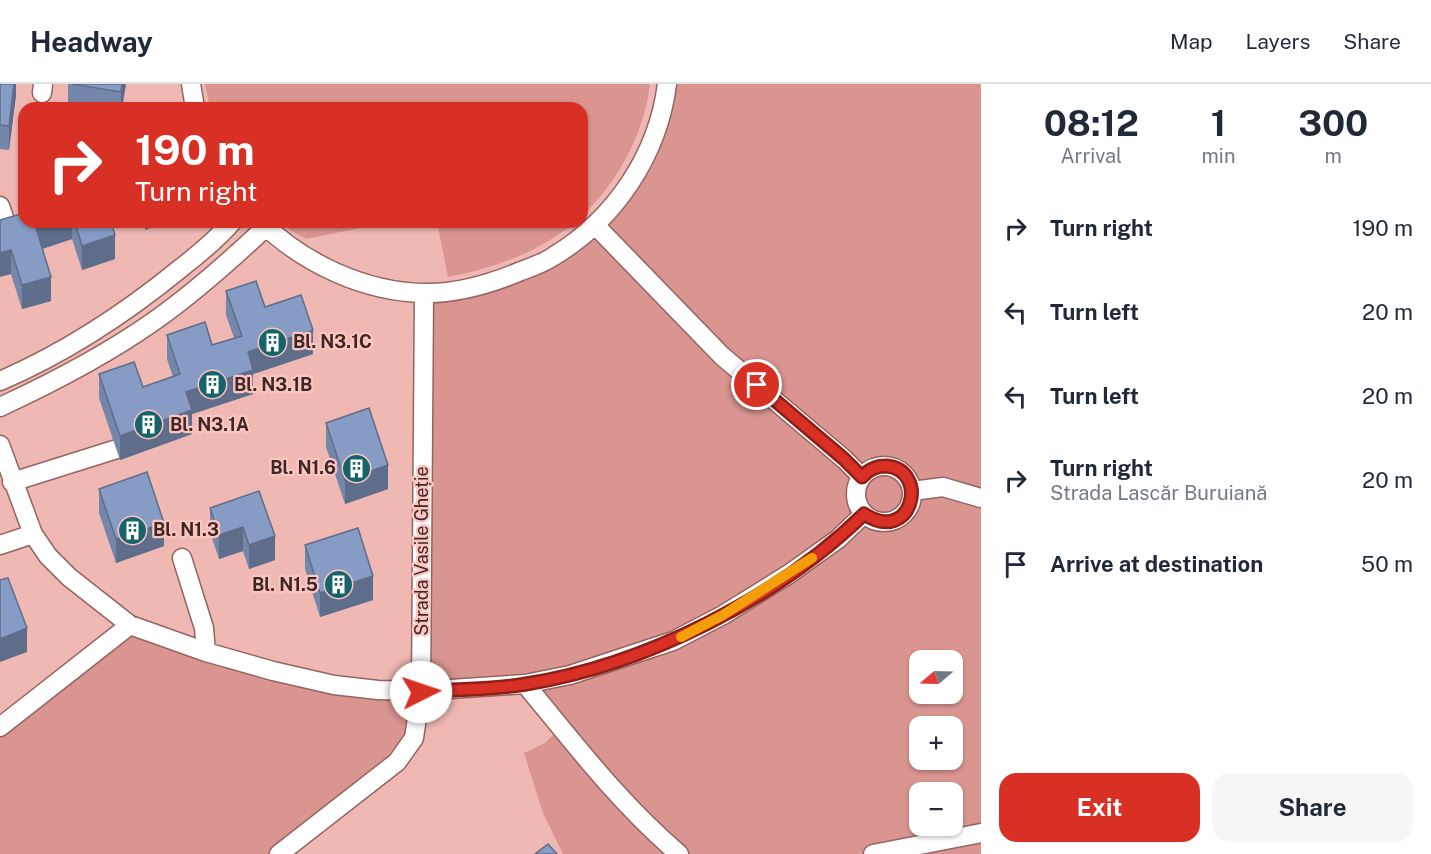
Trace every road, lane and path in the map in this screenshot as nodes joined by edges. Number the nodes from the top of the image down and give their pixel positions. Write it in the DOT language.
graph roads {
  1 [pos="191,84"];
  2 [pos="667,84"];
  3 [pos="194,102"];
  4 [pos="0,206"];
  5 [pos="596,225"];
  6 [pos="226,228"];
  7 [pos="261,228"];
  8 [pos="267,228"];
  9 [pos="12,241"];
  10 [pos="424,293"];
  11 [pos="0,381"];
  12 [pos="0,407"];
  13 [pos="0,445"];
  14 [pos="117,449"];
  15 [pos="862,477"];
  16 [pos="12,482"];
  17 [pos="912,491"];
  18 [pos="981,498"];
  19 [pos="864,514"];
  20 [pos="33,534"];
  21 [pos="0,545"];
  22 [pos="182,558"];
  23 [pos="130,625"];
  24 [pos="206,652"];
  25 [pos="525,684"];
  26 [pos="421,692"];
  27 [pos="0,727"];
  28 [pos="981,833"];
  29 [pos="279,854"];
  30 [pos="679,854"];
  31 [pos="873,854"];
  1 -- 3 [label="street"];
  2 -- 5 [label="street"];
  4 -- 9 [label="street"];
  5 -- 10 [label="street"];
  5 -- 15 [label="street"];
  6 -- 11 [label="street"];
  7 -- 12 [label="street"];
  8 -- 10 [label="street"];
  10 -- 26 [label="street, Strada Vasile Gheție"];
  13 -- 16 [label="street"];
  14 -- 16 [label="street"];
  15 -- 17 [label="street"];
  15 -- 19 [label="street"];
  16 -- 20 [label="street"];
  17 -- 18 [label="street"];
  17 -- 19 [label="street"];
  19 -- 25 [label="street"];
  20 -- 21 [label="street"];
  20 -- 23 [label="street"];
  22 -- 24 [label="street"];
  23 -- 24 [label="street"];
  23 -- 27 [label="street"];
  24 -- 26 [label="street"];
  25 -- 26 [label="street"];
  25 -- 30 [label="street"];
  26 -- 29 [label="street, Strada Vasile Gheție"];
  28 -- 31 [label="street"];
}
